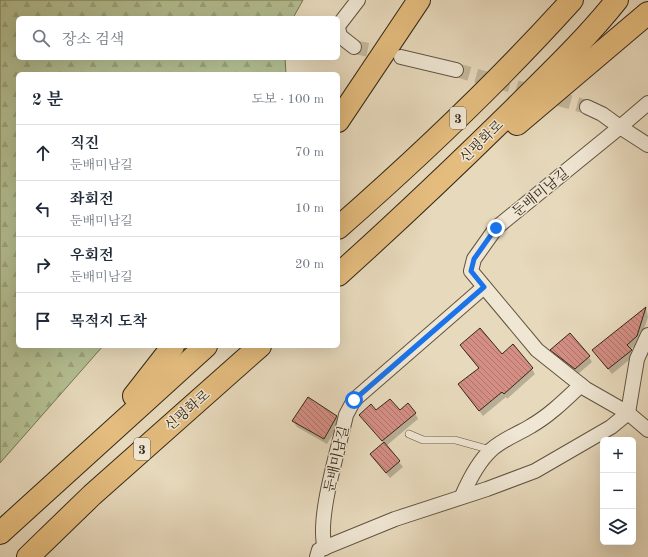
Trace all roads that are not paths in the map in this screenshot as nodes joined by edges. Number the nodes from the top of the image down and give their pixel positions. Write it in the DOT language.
graph roads {
  1 [pos="358,0"];
  2 [pos="419,0"];
  3 [pos="572,0"];
  4 [pos="617,0"];
  5 [pos="648,14"];
  6 [pos="340,24"];
  7 [pos="340,36"];
  8 [pos="354,47"];
  9 [pos="402,57"];
  10 [pos="456,70"];
  11 [pos="648,103"];
  12 [pos="587,107"];
  13 [pos="340,118"];
  14 [pos="620,127"];
  15 [pos="648,145"];
  16 [pos="426,195"];
  17 [pos="340,226"];
  18 [pos="340,273"];
  19 [pos="484,287"];
  20 [pos="648,334"];
  21 [pos="171,348"];
  22 [pos="204,348"];
  23 [pos="258,348"];
  24 [pos="581,385"];
  25 [pos="628,413"];
  26 [pos="648,430"];
  27 [pos="409,434"];
  28 [pos="97,444"];
  29 [pos="491,450"];
  30 [pos="462,496"];
  31 [pos="0,533"];
  32 [pos="321,552"];
  33 [pos="28,557"];
  1 -- 6 [label="street"];
  2 -- 13 [label="highway"];
  3 -- 17 [label="highway, 3"];
  4 -- 16 [label="highway, 신평화로 / 3"];
  5 -- 16 [label="highway"];
  7 -- 8 [label="street"];
  9 -- 10 [label="street"];
  11 -- 14 [label="street"];
  12 -- 14 [label="street"];
  14 -- 15 [label="street"];
  14 -- 19 [label="street, 둔배미남길"];
  16 -- 18 [label="highway, 신평화로 / 3"];
  19 -- 24 [label="street, 둔배미남길"];
  19 -- 32 [label="street, 둔배미남길"];
  20 -- 25 [label="street"];
  21 -- 28 [label="highway"];
  22 -- 28 [label="highway, 3"];
  23 -- 33 [label="highway, 신평화로 / 3"];
  24 -- 25 [label="street, 둔배미남길"];
  24 -- 29 [label="street"];
  25 -- 26 [label="street, 둔배미남길"];
  25 -- 30 [label="street, 둔배미남길"];
  27 -- 29 [label="lane"];
  28 -- 31 [label="highway, 3"];
  29 -- 30 [label="street"];
  30 -- 32 [label="street, 둔배미남길"];
}
